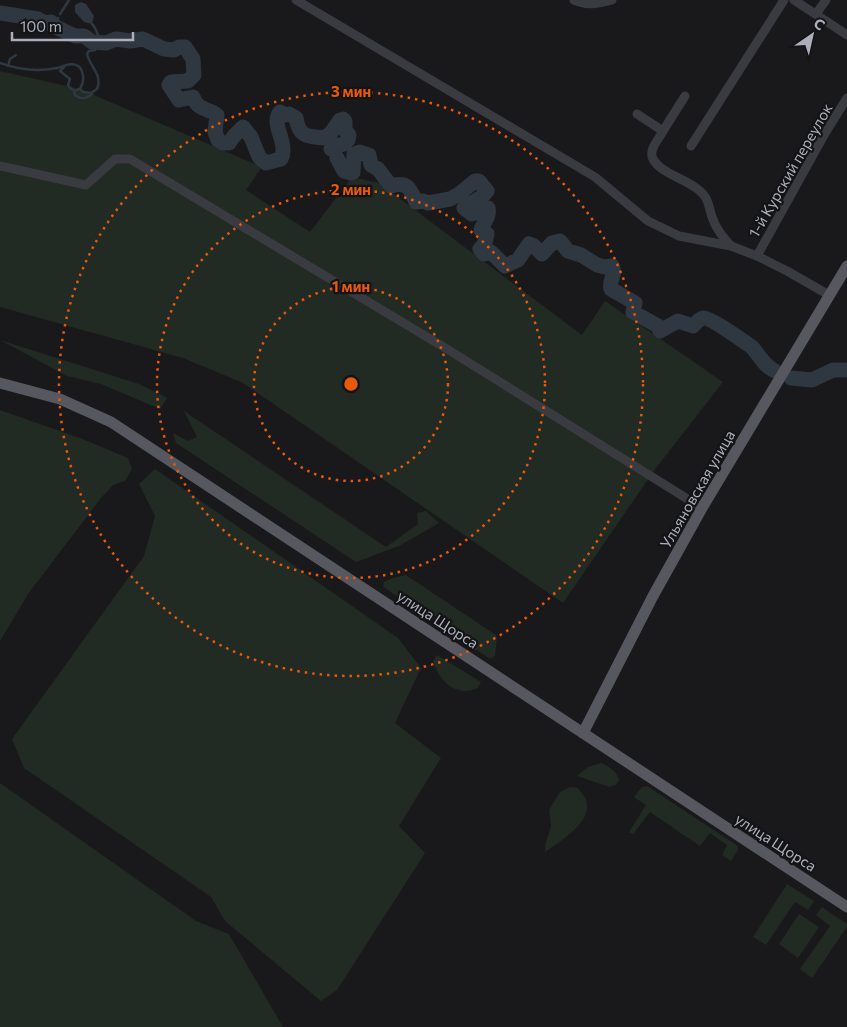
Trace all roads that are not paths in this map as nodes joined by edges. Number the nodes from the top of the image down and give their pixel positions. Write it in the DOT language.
graph roads {
  1 [pos="296,0"];
  2 [pos="574,0"];
  3 [pos="612,0"];
  4 [pos="784,0"];
  5 [pos="794,0"];
  6 [pos="826,0"];
  7 [pos="816,14"];
  8 [pos="847,35"];
  9 [pos="685,96"];
  10 [pos="847,98"];
  11 [pos="637,114"];
  12 [pos="663,131"];
  13 [pos="692,146"];
  14 [pos="0,166"];
  15 [pos="731,246"];
  16 [pos="757,256"];
  17 [pos="845,272"];
  18 [pos="830,295"];
  19 [pos="0,383"];
  20 [pos="702,508"];
  21 [pos="583,733"];
  22 [pos="847,907"];
  1 -- 15 [label="street"];
  2 -- 3 [label="street"];
  4 -- 13 [label="street"];
  5 -- 7 [label="street"];
  6 -- 7 [label="street"];
  7 -- 8 [label="street"];
  9 -- 12 [label="street"];
  10 -- 16 [label="street, 1-й Курский переулок"];
  11 -- 12 [label="street"];
  12 -- 15 [label="street"];
  14 -- 20 [label="street"];
  15 -- 16 [label="street"];
  16 -- 18 [label="street"];
  17 -- 18 [label="main road, Ульяновская улица"];
  18 -- 20 [label="main road, Ульяновская улица"];
  19 -- 21 [label="main road, улица Щорса"];
  20 -- 21 [label="main road, Ульяновская улица"];
  21 -- 22 [label="main road, улица Щорса"];
}
